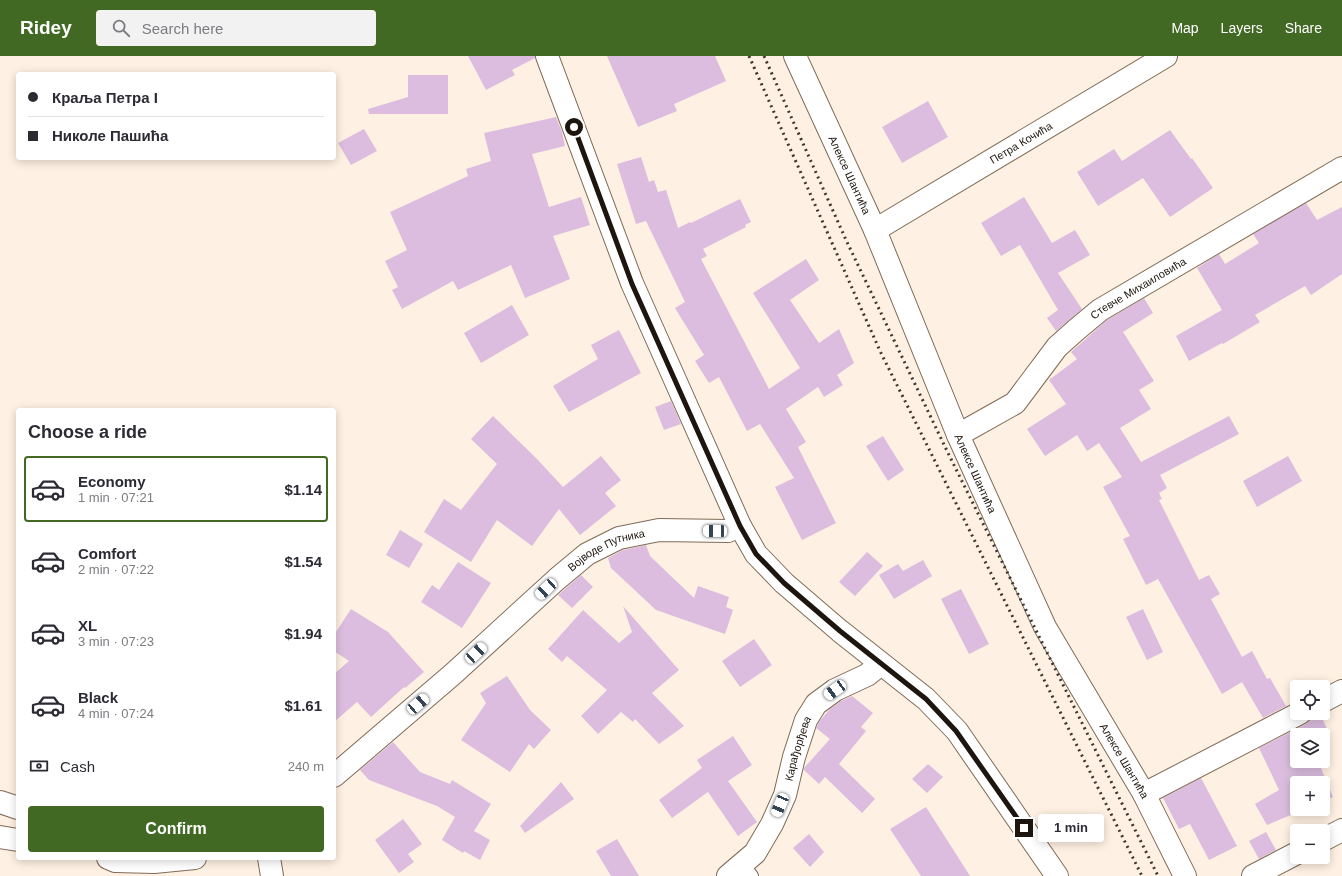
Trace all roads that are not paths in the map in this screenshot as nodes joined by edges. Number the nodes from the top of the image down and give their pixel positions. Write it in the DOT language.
graph roads {
  1 [pos="547,56"];
  2 [pos="794,56"];
  3 [pos="1166,56"];
  4 [pos="1342,168"];
  5 [pos="875,230"];
  6 [pos="958,435"];
  7 [pos="740,526"];
  8 [pos="881,664"];
  9 [pos="1342,691"];
  10 [pos="1330,697"];
  11 [pos="1290,718"];
  12 [pos="336,774"];
  13 [pos="1144,794"];
  14 [pos="0,802"];
  15 [pos="16,807"];
  16 [pos="1342,830"];
  17 [pos="1330,836"];
  18 [pos="0,837"];
  19 [pos="16,840"];
  20 [pos="1290,857"];
  21 [pos="113,860"];
  22 [pos="175,860"];
  23 [pos="269,860"];
  24 [pos="741,872"];
  25 [pos="272,876"];
  26 [pos="1057,876"];
  27 [pos="1185,876"];
  28 [pos="1253,876"];
  1 -- 7 [label="street"];
  2 -- 5 [label="street, Алексе Шантића"];
  3 -- 5 [label="street, Петра Кочића"];
  4 -- 6 [label="street, Стевче Михаиловића"];
  5 -- 6 [label="street, Алексе Шантића"];
  6 -- 13 [label="street, Алексе Шантића"];
  7 -- 8 [label="street"];
  7 -- 12 [label="street, Војводе Путника"];
  8 -- 24 [label="street, Карађорђева"];
  8 -- 26 [label="street"];
  9 -- 10 [label="street"];
  11 -- 13 [label="street"];
  13 -- 27 [label="street, Алексе Шантића"];
  14 -- 15 [label="street"];
  16 -- 17 [label="street"];
  18 -- 19 [label="street"];
  20 -- 28 [label="street"];
  21 -- 22 [label="street"];
  23 -- 25 [label="street"];
}
